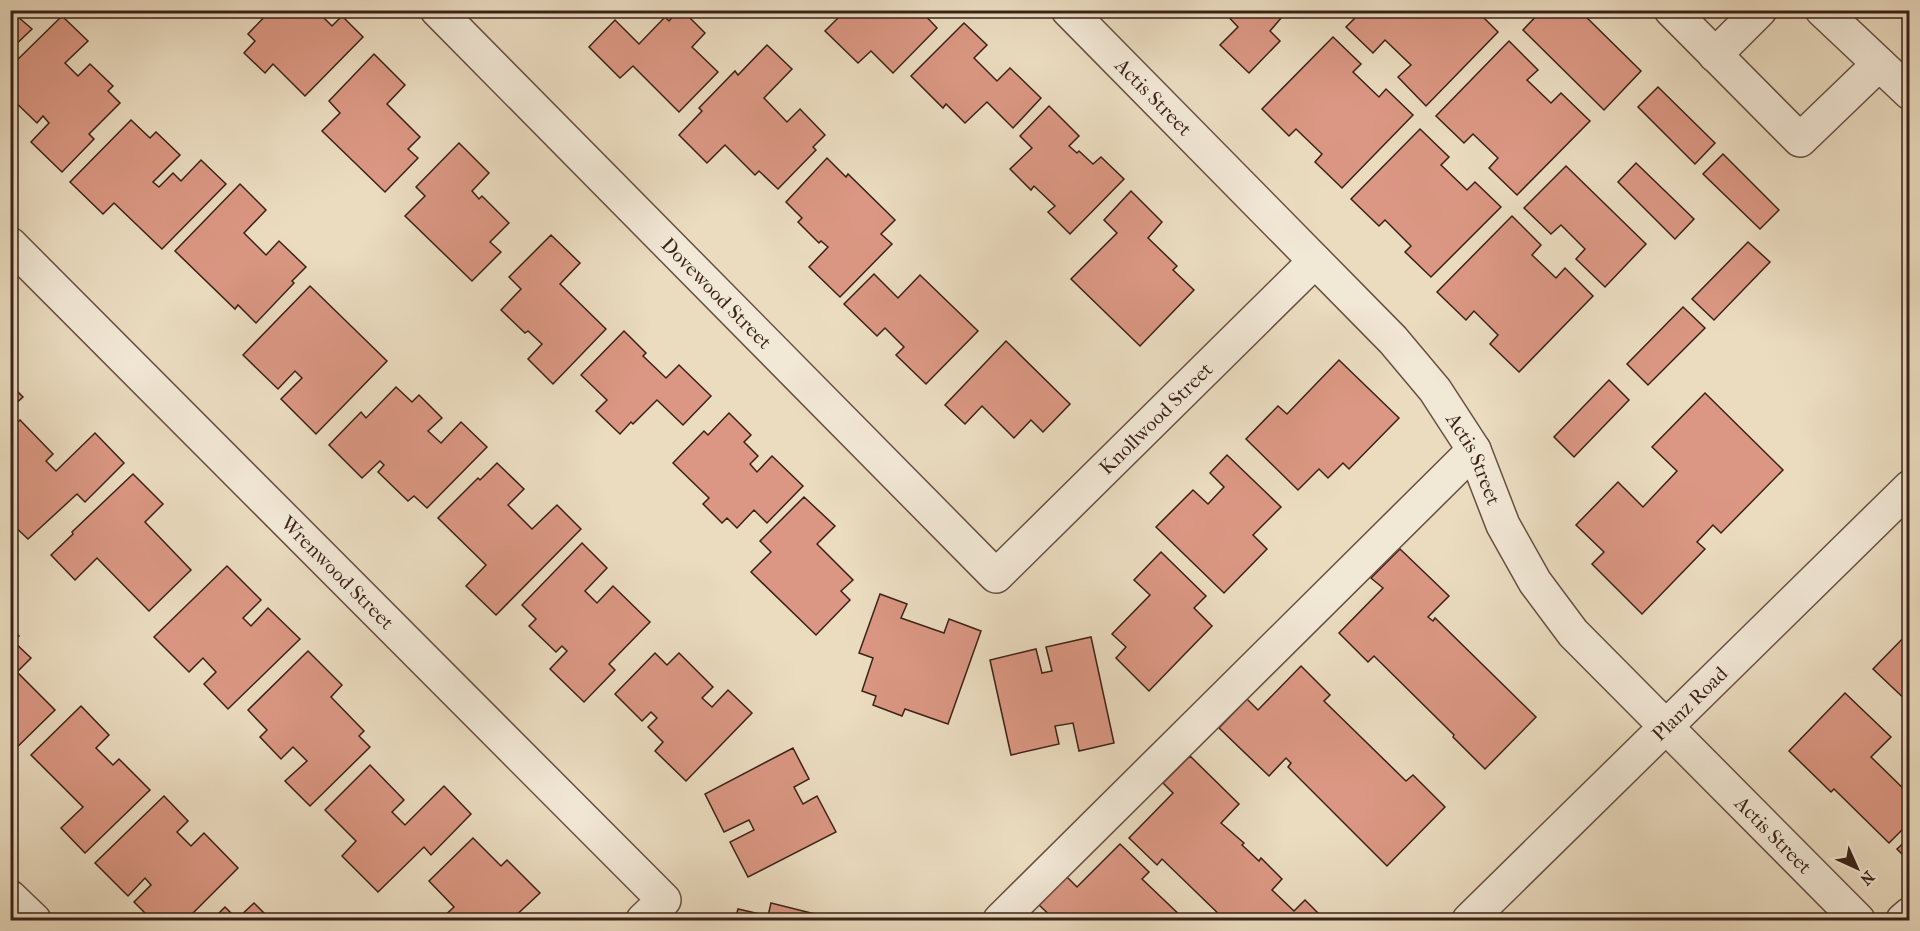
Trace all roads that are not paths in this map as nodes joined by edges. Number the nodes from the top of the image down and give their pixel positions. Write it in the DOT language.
graph roads {
  1 [pos="437,10"];
  2 [pos="1068,10"];
  3 [pos="1671,10"];
  4 [pos="1760,10"];
  5 [pos="1822,10"];
  6 [pos="1715,55"];
  7 [pos="1879,64"];
  8 [pos="1910,93"];
  9 [pos="10,244"];
  10 [pos="1315,261"];
  11 [pos="1473,450"];
  12 [pos="1910,487"];
  13 [pos="996,576"];
  14 [pos="1665,728"];
  15 [pos="10,897"];
  16 [pos="653,910"];
  17 [pos="1910,914"];
  18 [pos="34,921"];
  19 [pos="1000,921"];
  20 [pos="1469,921"];
  21 [pos="1858,921"];
  22 [pos="1903,921"];
  1 -- 13 [label="street, Dovewood Street"];
  2 -- 10 [label="street, Actis Street"];
  3 -- 6 [label="street"];
  4 -- 6 [label="street"];
  5 -- 7 [label="street"];
  6 -- 7 [label="street"];
  7 -- 8 [label="street"];
  9 -- 16 [label="street, Wrenwood Street"];
  10 -- 11 [label="street, Actis Street"];
  10 -- 13 [label="street, Knollwood Street"];
  11 -- 14 [label="street, Actis Street"];
  11 -- 19 [label="street"];
  12 -- 14 [label="street, Planz Road"];
  14 -- 20 [label="street, Planz Road"];
  14 -- 21 [label="street, Actis Street"];
  15 -- 18 [label="street"];
  17 -- 22 [label="street"];
}
